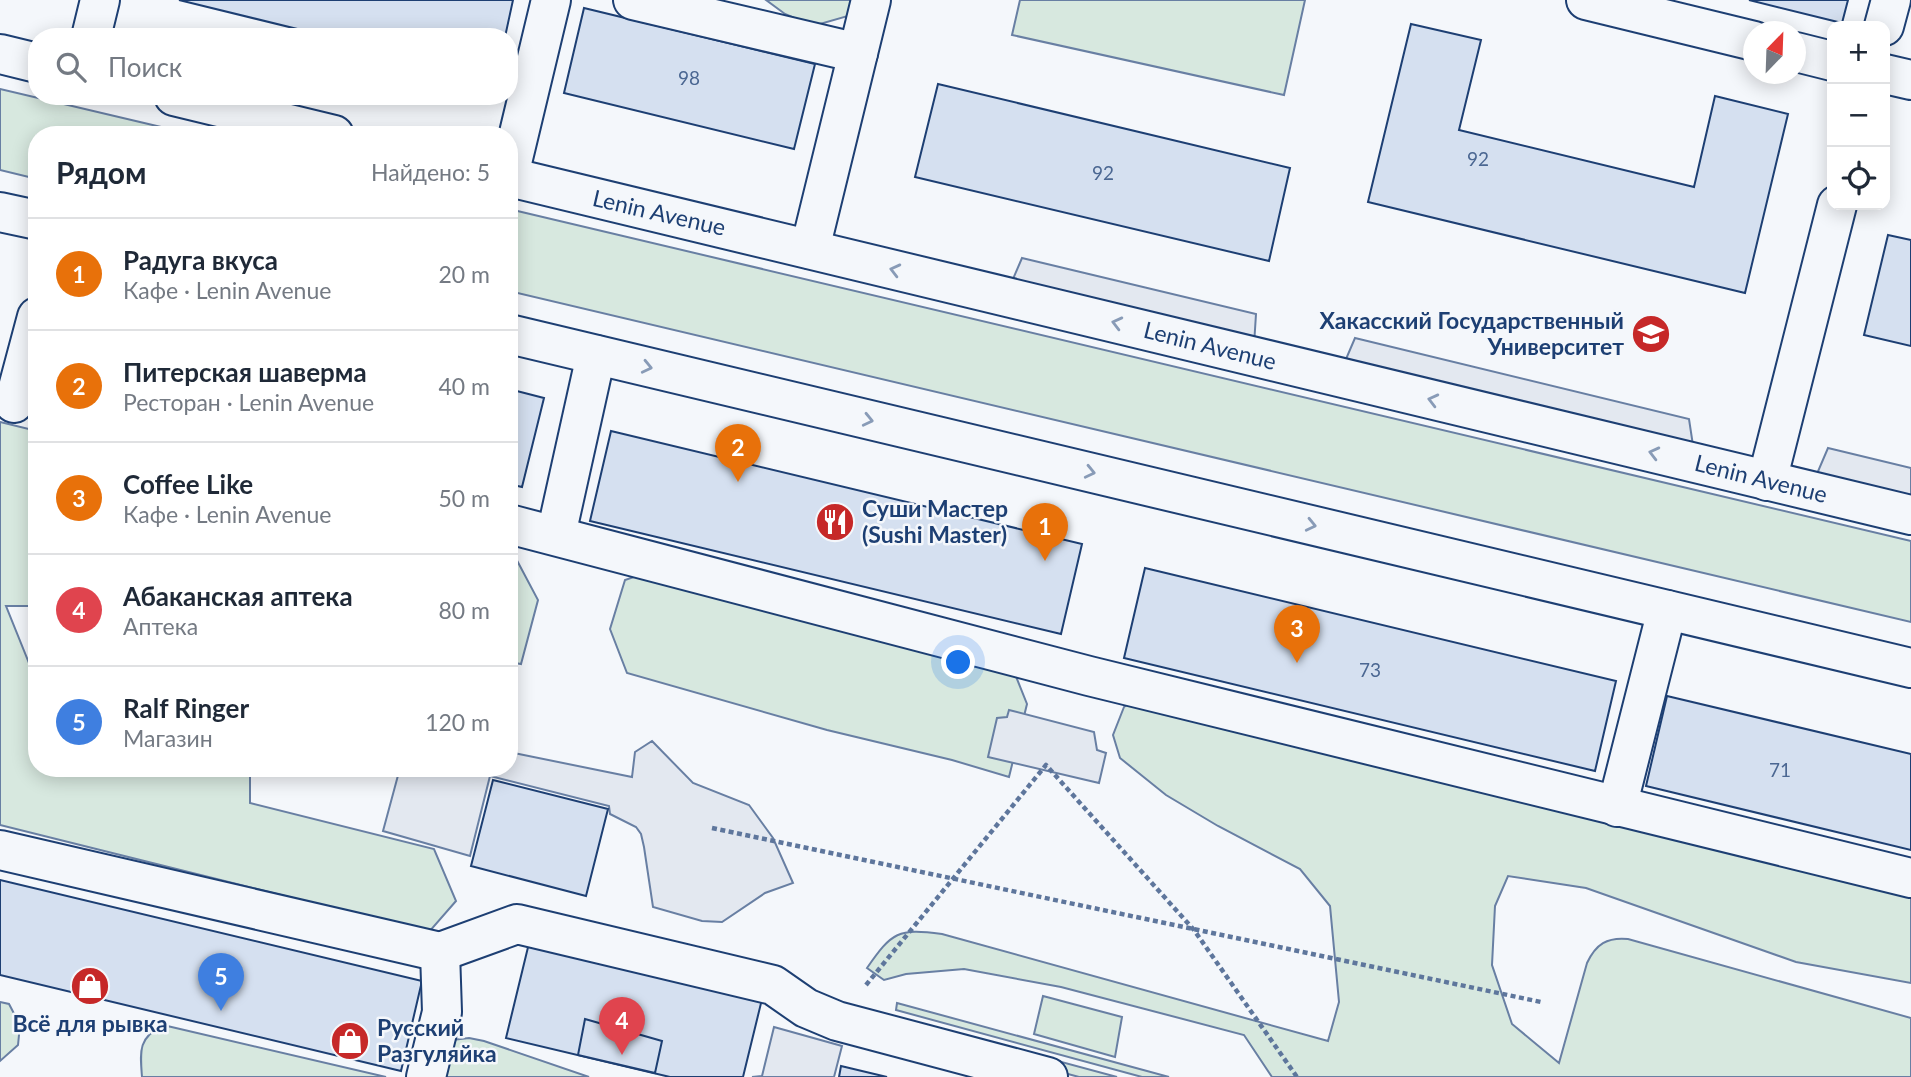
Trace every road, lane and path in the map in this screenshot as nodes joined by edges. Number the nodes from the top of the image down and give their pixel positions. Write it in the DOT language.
graph roads {
  1 [pos="100,0"];
  2 [pos="551,0"];
  3 [pos="633,0"];
  4 [pos="871,0"];
  5 [pos="1586,0"];
  6 [pos="1891,0"];
  7 [pos="1885,21"];
  8 [pos="93,28"];
  9 [pos="1743,38"];
  10 [pos="858,53"];
  11 [pos="0,54"];
  12 [pos="1806,54"];
  13 [pos="1827,60"];
  14 [pos="28,61"];
  15 [pos="1890,75"];
  16 [pos="1911,80"];
  17 [pos="211,105"];
  18 [pos="297,126"];
  19 [pos="518,138"];
  20 [pos="518,178"];
  21 [pos="1836,210"];
  22 [pos="0,212"];
  23 [pos="28,218"];
  24 [pos="810,249"];
  25 [pos="518,336"];
  26 [pos="596,355"];
  27 [pos="28,356"];
  28 [pos="17,404"];
  29 [pos="1768,481"];
  30 [pos="1911,515"];
  31 [pos="518,526"];
  32 [pos="556,535"];
  33 [pos="1667,610"];
  34 [pos="1911,668"];
  35 [pos="1617,807"];
  36 [pos="712,828"];
  37 [pos="0,850"];
  38 [pos="1911,878"];
  39 [pos="951,880"];
  40 [pos="1194,930"];
  41 [pos="440,952"];
  42 [pos="1541,1002"];
  43 [pos="837,1021"];
  44 [pos="426,1077"];
  45 [pos="1048,1077"];
  46 [pos="1297,1077"];
  1 -- 8 [label="street"];
  2 -- 19 [label="street"];
  3 -- 10 [label="street"];
  4 -- 10 [label="street"];
  5 -- 9 [label="street"];
  6 -- 7 [label="street"];
  10 -- 24 [label="street"];
  11 -- 14 [label="street"];
  12 -- 13 [label="street"];
  15 -- 16 [label="street"];
  17 -- 18 [label="street"];
  20 -- 24 [label="street, Lenin Avenue"];
  21 -- 29 [label="street"];
  22 -- 23 [label="street"];
  29 -- 24 [label="street, Lenin Avenue, one-way"];
  25 -- 26 [label="street"];
  26 -- 32 [label="street"];
  26 -- 33 [label="street, one-way"];
  27 -- 28 [label="street"];
  29 -- 30 [label="street, Lenin Avenue"];
  31 -- 32 [label="street"];
  32 -- 35 [label="street"];
  33 -- 34 [label="street"];
  33 -- 35 [label="street"];
  35 -- 38 [label="street"];
  36 -- 39 [label="path"];
  37 -- 41 [label="street"];
  39 -- 40 [label="path"];
  39 -- 40 [label="path"];
  39 -- 43 [label="path"];
  40 -- 42 [label="path"];
  40 -- 46 [label="path"];
  41 -- 43 [label="street"];
  41 -- 44 [label="street"];
  43 -- 45 [label="street"];
}
